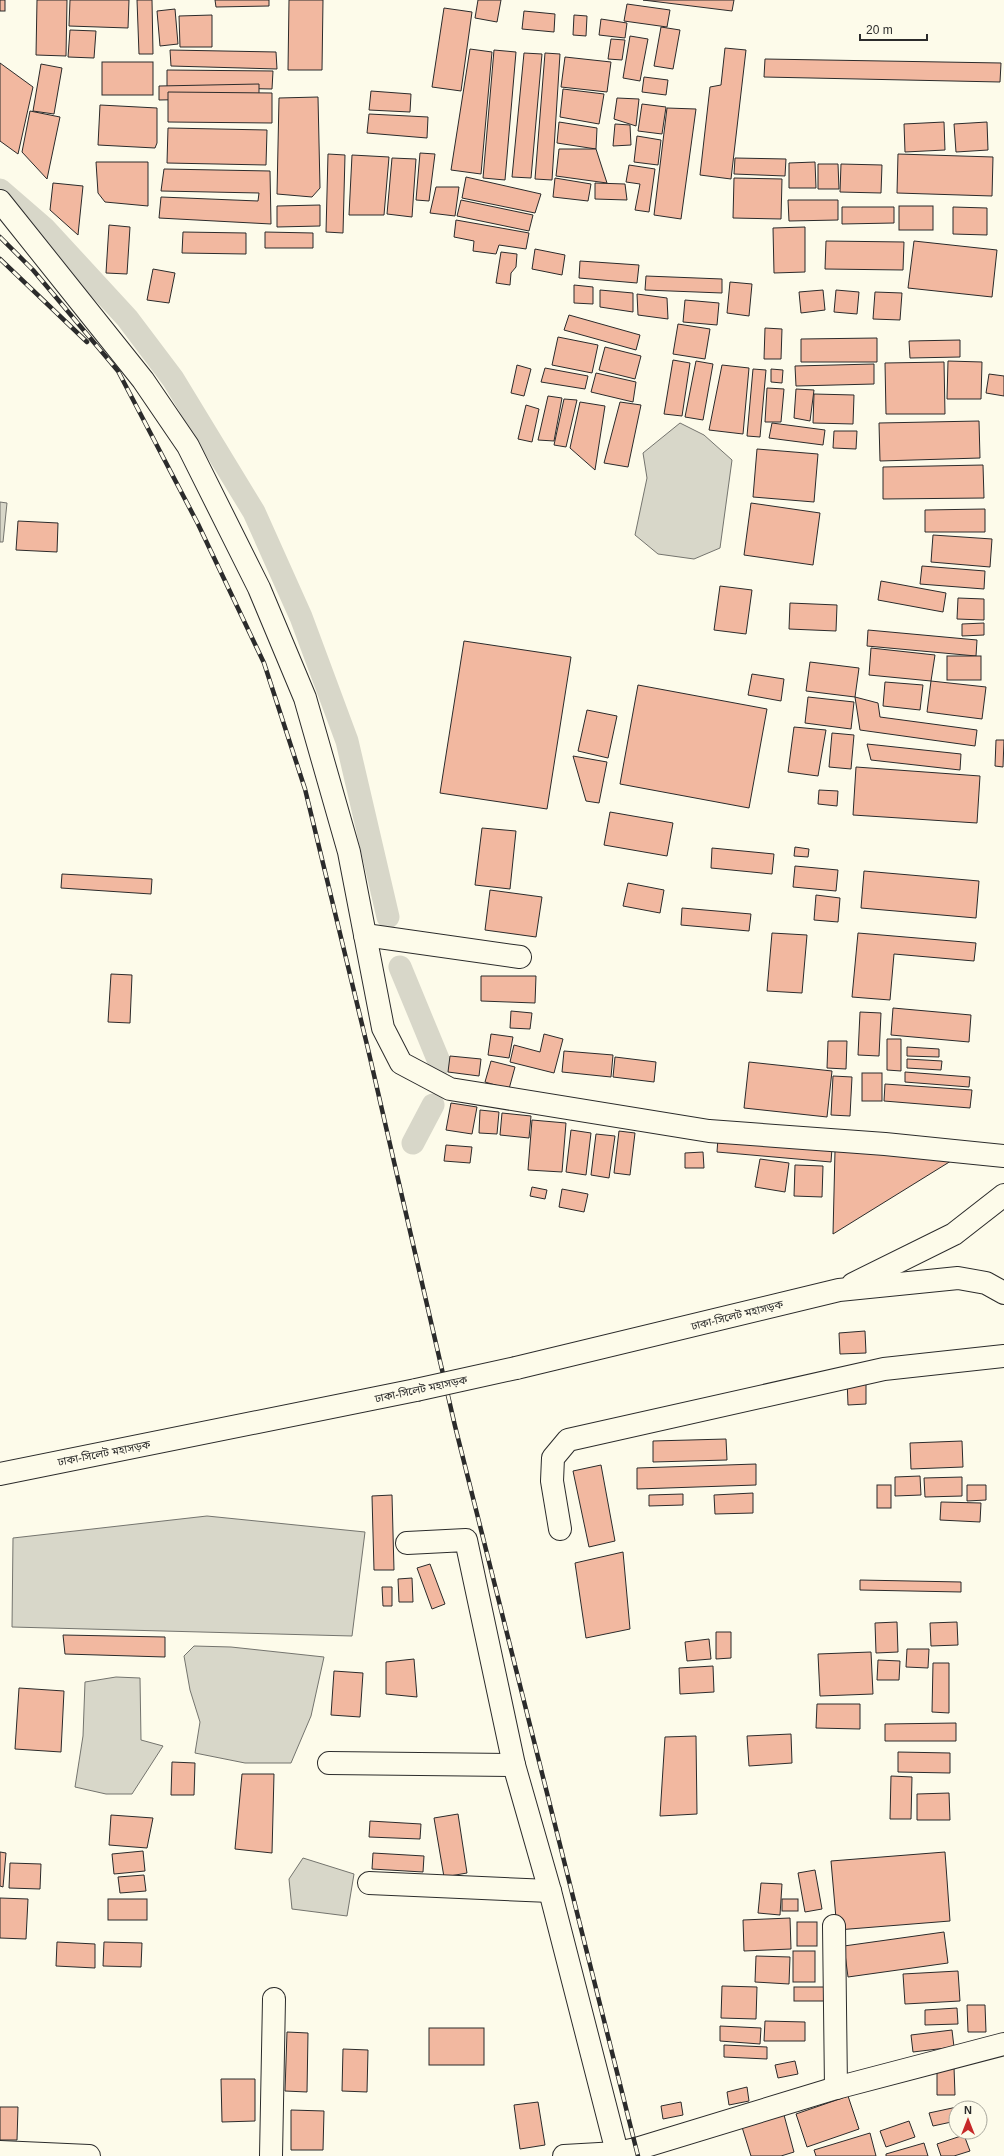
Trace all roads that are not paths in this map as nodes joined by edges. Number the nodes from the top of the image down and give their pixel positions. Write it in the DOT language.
graph roads {
  1 [pos="0,201"];
  2 [pos="365,935"];
  3 [pos="520,958"];
  4 [pos="1004,1156"];
  5 [pos="1004,1195"];
  6 [pos="839,1290"];
  7 [pos="1004,1293"];
  8 [pos="1004,1356"];
  9 [pos="0,1474"];
  10 [pos="560,1529"];
  11 [pos="407,1543"];
  12 [pos="329,1763"];
  13 [pos="514,1765"];
  14 [pos="369,1883"];
  15 [pos="550,1892"];
  16 [pos="834,1926"];
  17 [pos="274,1999"];
  18 [pos="1004,2044"];
  19 [pos="836,2088"];
  20 [pos="0,2152"];
  21 [pos="618,2154"];
  22 [pos="89,2156"];
  23 [pos="271,2156"];
  24 [pos="564,2156"];
  1 -- 2 [label="main road"];
  2 -- 3 [label="main road"];
  2 -- 4 [label="main road"];
  5 -- 6 [label="main road, ঢাকা-সিলেট মহাসড়ক"];
  6 -- 7 [label="main road, ঢাকা-সিলেট মহাসড়ক"];
  6 -- 9 [label="main road, ঢাকা-সিলেট মহাসড়ক, bridge"];
  8 -- 10 [label="main road"];
  11 -- 13 [label="main road"];
  12 -- 13 [label="main road"];
  13 -- 15 [label="main road"];
  14 -- 15 [label="main road"];
  15 -- 21 [label="main road"];
  16 -- 19 [label="main road"];
  17 -- 23 [label="main road"];
  18 -- 19 [label="main road"];
  19 -- 21 [label="main road"];
  20 -- 22 [label="main road"];
  21 -- 24 [label="main road"];
}
